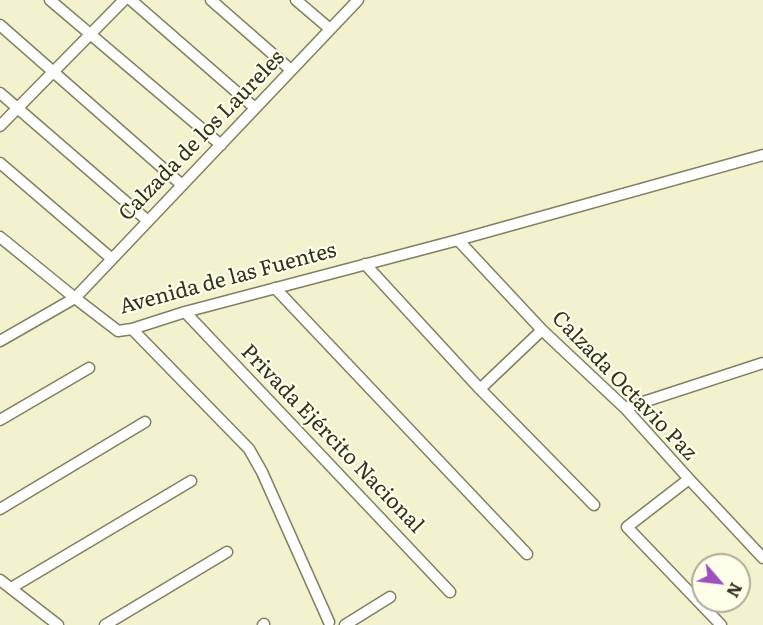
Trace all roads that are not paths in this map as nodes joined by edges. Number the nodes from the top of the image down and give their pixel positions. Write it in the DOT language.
graph roads {
  1 [pos="50,0"];
  2 [pos="124,0"];
  3 [pos="130,0"];
  4 [pos="211,0"];
  5 [pos="296,0"];
  6 [pos="358,0"];
  7 [pos="0,26"];
  8 [pos="330,29"];
  9 [pos="91,34"];
  10 [pos="291,70"];
  11 [pos="54,73"];
  12 [pos="0,93"];
  13 [pos="18,108"];
  14 [pos="255,108"];
  15 [pos="0,126"];
  16 [pos="221,145"];
  17 [pos="763,155"];
  18 [pos="0,163"];
  19 [pos="182,185"];
  20 [pos="148,221"];
  21 [pos="0,238"];
  22 [pos="458,240"];
  23 [pos="112,259"];
  24 [pos="365,264"];
  25 [pos="275,288"];
  26 [pos="75,298"];
  27 [pos="184,312"];
  28 [pos="132,329"];
  29 [pos="542,330"];
  30 [pos="0,341"];
  31 [pos="763,363"];
  32 [pos="89,368"];
  33 [pos="480,389"];
  34 [pos="625,408"];
  35 [pos="0,420"];
  36 [pos="145,422"];
  37 [pos="689,479"];
  38 [pos="191,481"];
  39 [pos="594,505"];
  40 [pos="0,509"];
  41 [pos="227,552"];
  42 [pos="527,554"];
  43 [pos="763,558"];
  44 [pos="0,579"];
  45 [pos="11,588"];
  46 [pos="450,592"];
  47 [pos="390,597"];
  48 [pos="329,624"];
  49 [pos="58,625"];
  50 [pos="105,625"];
  51 [pos="344,625"];
  52 [pos="721,625"];
  1 -- 9 [label="street"];
  2 -- 9 [label="street"];
  3 -- 14 [label="street"];
  4 -- 10 [label="street"];
  5 -- 8 [label="street"];
  6 -- 8 [label="street, Calzada de los Laureles"];
  7 -- 11 [label="street"];
  8 -- 10 [label="street, Calzada de los Laureles"];
  9 -- 11 [label="street"];
  9 -- 16 [label="street"];
  10 -- 14 [label="street, Calzada de los Laureles"];
  11 -- 13 [label="street"];
  11 -- 19 [label="street"];
  12 -- 13 [label="street"];
  13 -- 15 [label="street"];
  13 -- 20 [label="street"];
  14 -- 16 [label="street, Calzada de los Laureles"];
  16 -- 19 [label="street, Calzada de los Laureles"];
  17 -- 22 [label="street, Avenida de las Fuentes"];
  18 -- 23 [label="street"];
  19 -- 20 [label="street, Calzada de los Laureles"];
  20 -- 23 [label="street, Calzada de los Laureles"];
  21 -- 26 [label="street, Avenida de las Fuentes"];
  22 -- 24 [label="street, Avenida de las Fuentes"];
  22 -- 29 [label="street, Calzada Octavio Paz"];
  23 -- 26 [label="street, Calzada de los Laureles"];
  24 -- 25 [label="street, Avenida de las Fuentes"];
  24 -- 33 [label="street"];
  25 -- 27 [label="street, Avenida de las Fuentes"];
  25 -- 42 [label="street"];
  26 -- 28 [label="street, Avenida de las Fuentes"];
  26 -- 30 [label="street, Calzada de los Laureles"];
  27 -- 28 [label="street, Avenida de las Fuentes"];
  27 -- 46 [label="street, Privada Ejército Nacional"];
  28 -- 48 [label="street"];
  29 -- 33 [label="street"];
  29 -- 34 [label="street, Calzada Octavio Paz"];
  31 -- 34 [label="street"];
  32 -- 35 [label="street"];
  33 -- 39 [label="street"];
  34 -- 37 [label="street, Calzada Octavio Paz"];
  36 -- 40 [label="street"];
  37 -- 43 [label="street, Calzada Octavio Paz"];
  37 -- 52 [label="street"];
  38 -- 45 [label="street"];
  41 -- 50 [label="street"];
  44 -- 45 [label="street"];
  45 -- 49 [label="street"];
  47 -- 51 [label="street"];
  48 -- 51 [label="street"];
}
